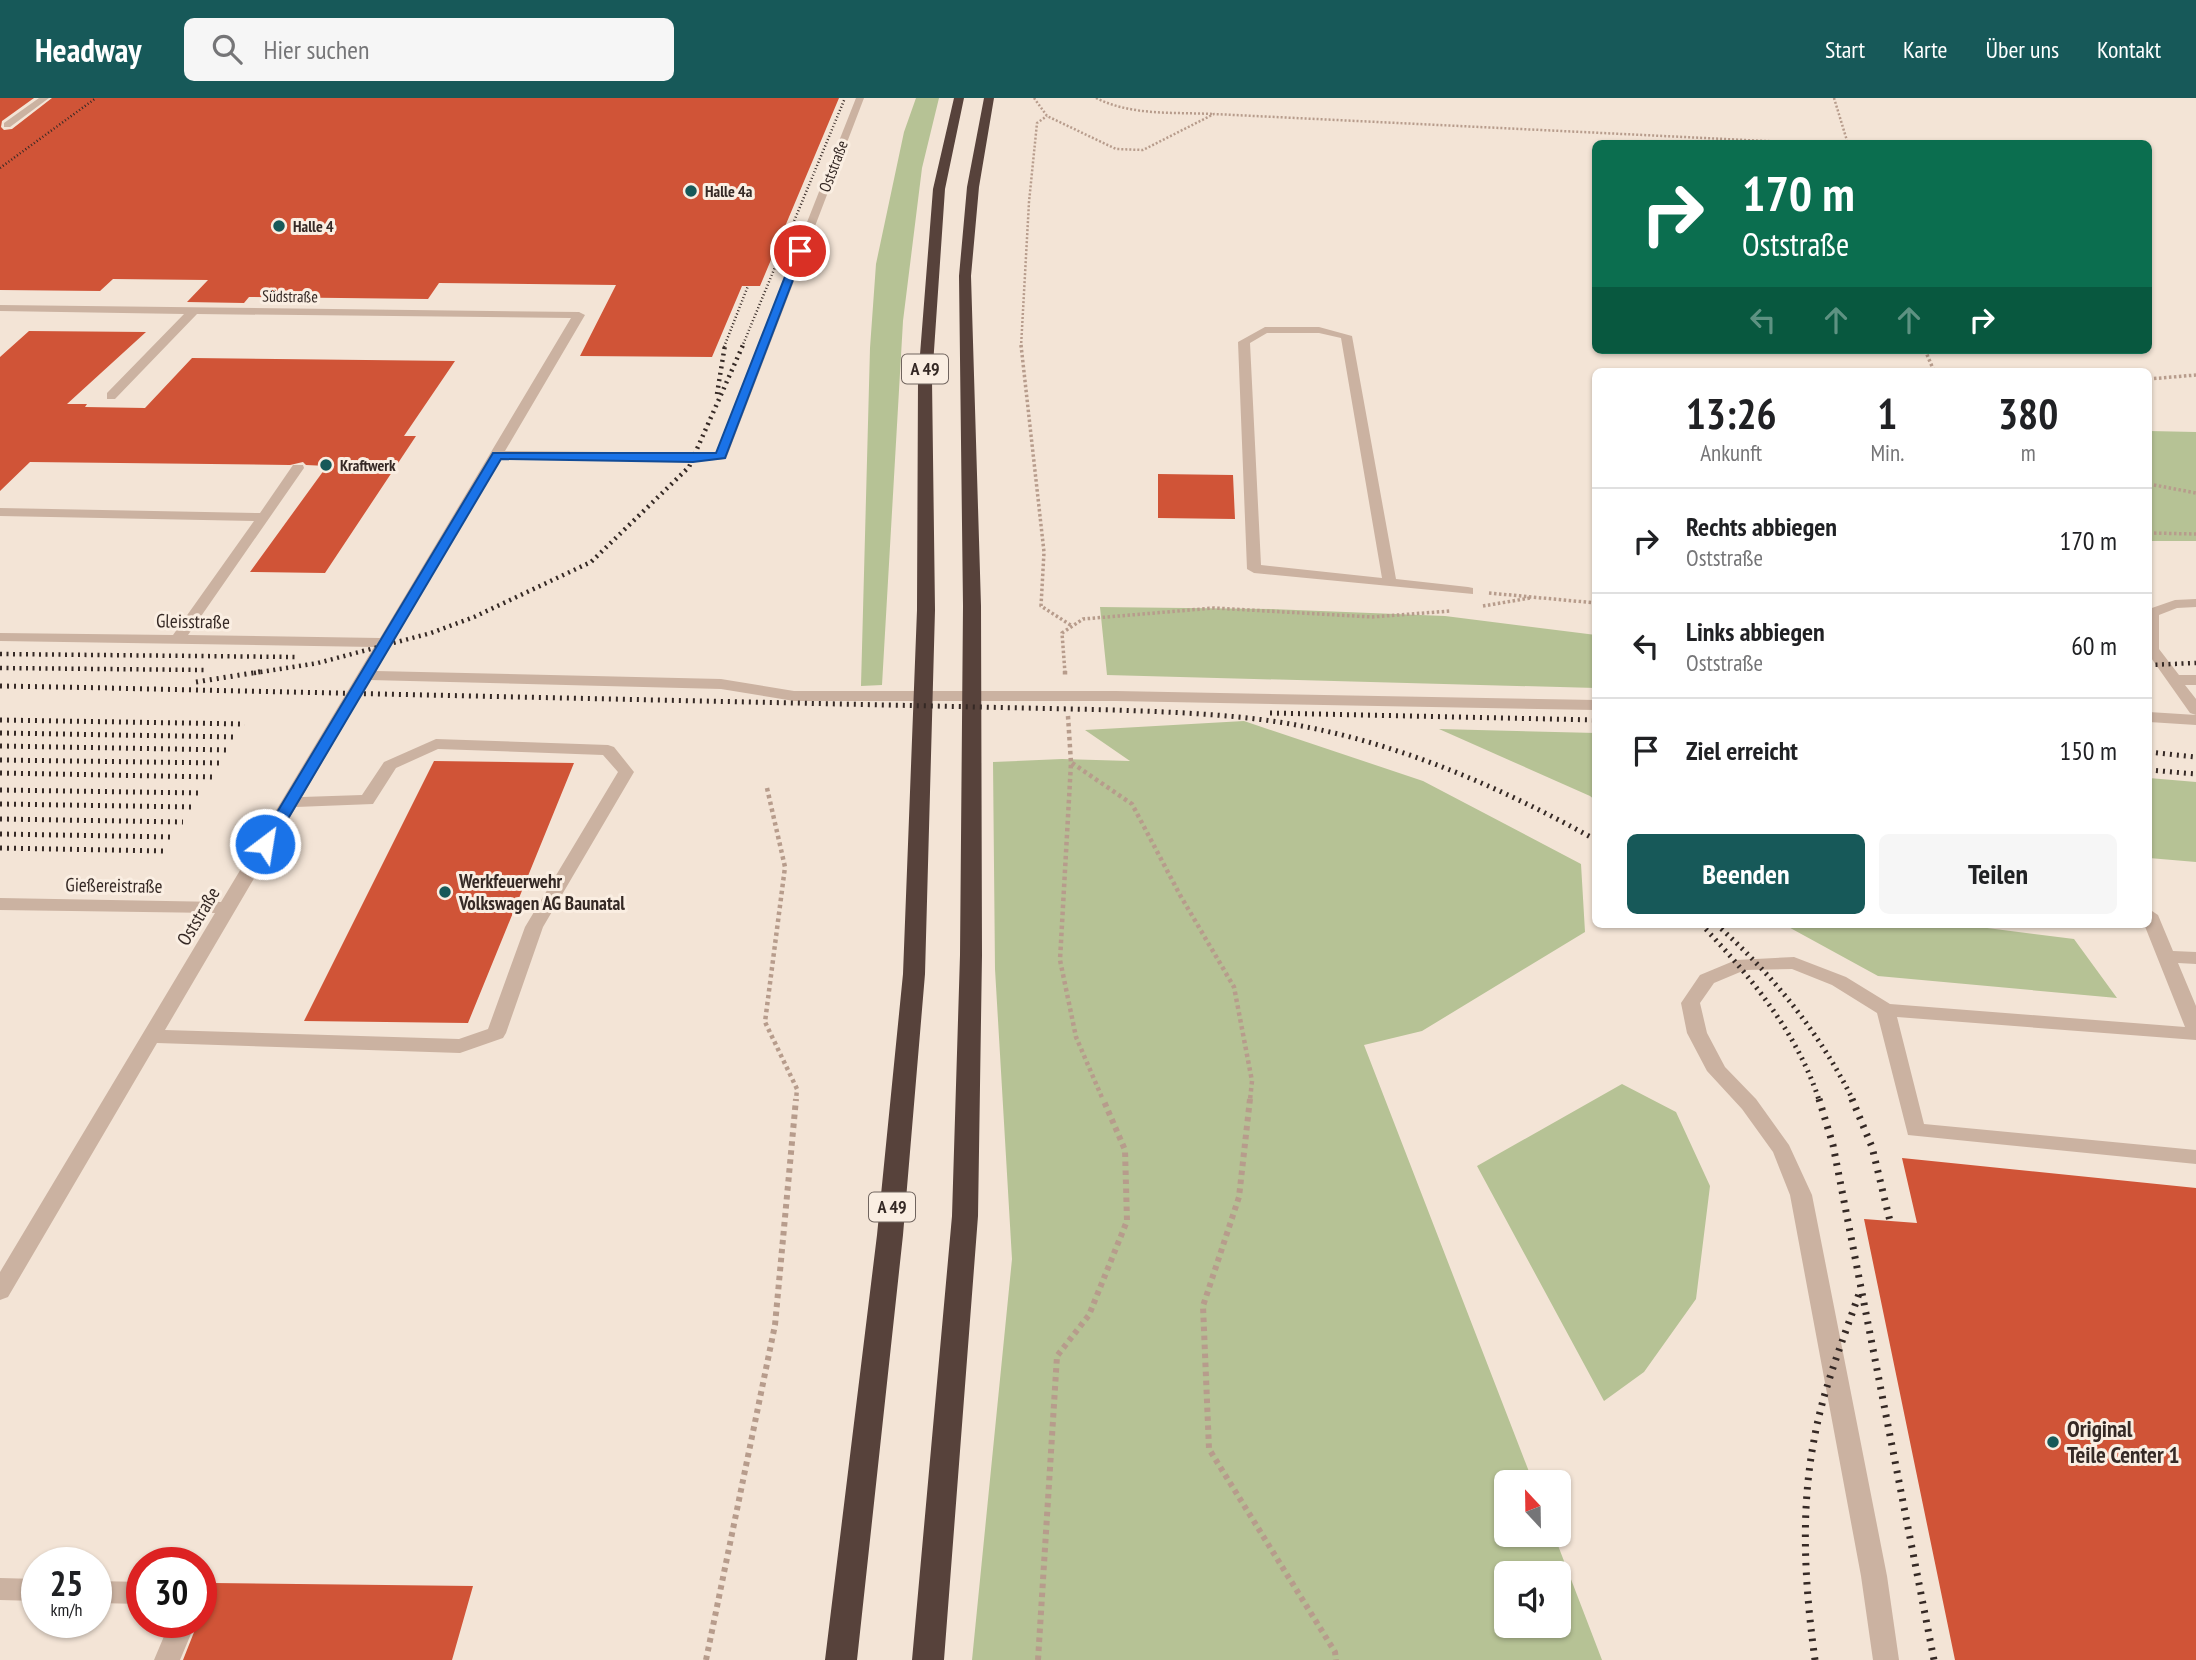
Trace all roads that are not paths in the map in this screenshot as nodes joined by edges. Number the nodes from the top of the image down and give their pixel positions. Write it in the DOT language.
graph roads {
  1 [pos="45,98"];
  2 [pos="860,98"];
  3 [pos="959,98"];
  4 [pos="989,98"];
  5 [pos="7,125"];
  6 [pos="0,308"];
  7 [pos="193,311"];
  8 [pos="579,315"];
  9 [pos="111,396"];
  10 [pos="497,455"];
  11 [pos="298,468"];
  12 [pos="0,512"];
  13 [pos="264,517"];
  14 [pos="1390,583"];
  15 [pos="1468,591"];
  16 [pos="2196,604"];
  17 [pos="0,637"];
  18 [pos="177,640"];
  19 [pos="386,643"];
  20 [pos="367,675"];
  21 [pos="2174,680"];
  22 [pos="2196,680"];
  23 [pos="1592,705"];
  24 [pos="2194,705"];
  25 [pos="2152,717"];
  26 [pos="2196,720"];
  27 [pos="291,802"];
  28 [pos="0,904"];
  29 [pos="227,908"];
  30 [pos="2152,923"];
  31 [pos="2166,956"];
  32 [pos="2196,958"];
  33 [pos="1886,1010"];
  34 [pos="2196,1028"];
  35 [pos="2196,1034"];
  36 [pos="151,1035"];
  37 [pos="2196,1157"];
  38 [pos="0,1291"];
  39 [pos="0,1589"];
  40 [pos="21,1590"];
  41 [pos="176,1638"];
  42 [pos="167,1660"];
  43 [pos="841,1660"];
  44 [pos="928,1660"];
  45 [pos="1886,1660"];
  1 -- 5 [label="street"];
  2 -- 10 [label="street, Oststraße"];
  3 -- 43 [label="highway, A 49"];
  4 -- 44 [label="highway, A 49"];
  6 -- 7 [label="street, Südstraße"];
  7 -- 8 [label="street, Südstraße"];
  7 -- 9 [label="street"];
  8 -- 10 [label="street, Oststraße"];
  10 -- 19 [label="street, Oststraße"];
  11 -- 13 [label="street"];
  12 -- 13 [label="street"];
  13 -- 18 [label="street"];
  14 -- 14 [label="street"];
  14 -- 15 [label="street"];
  16 -- 21 [label="street"];
  17 -- 18 [label="street, Gleisstraße"];
  18 -- 19 [label="street, Gleisstraße"];
  19 -- 20 [label="street, Oststraße"];
  20 -- 23 [label="street"];
  20 -- 27 [label="street, Oststraße"];
  21 -- 22 [label="street"];
  21 -- 24 [label="street"];
  25 -- 26 [label="street"];
  27 -- 29 [label="street, Oststraße"];
  27 -- 36 [label="street"];
  28 -- 29 [label="street, Gießereistraße"];
  29 -- 36 [label="street, Oststraße"];
  30 -- 31 [label="street"];
  31 -- 32 [label="street"];
  31 -- 34 [label="street"];
  33 -- 35 [label="street"];
  33 -- 37 [label="street"];
  33 -- 45 [label="street"];
  36 -- 38 [label="street, Oststraße"];
  39 -- 40 [label="street"];
  41 -- 42 [label="street"];
}
